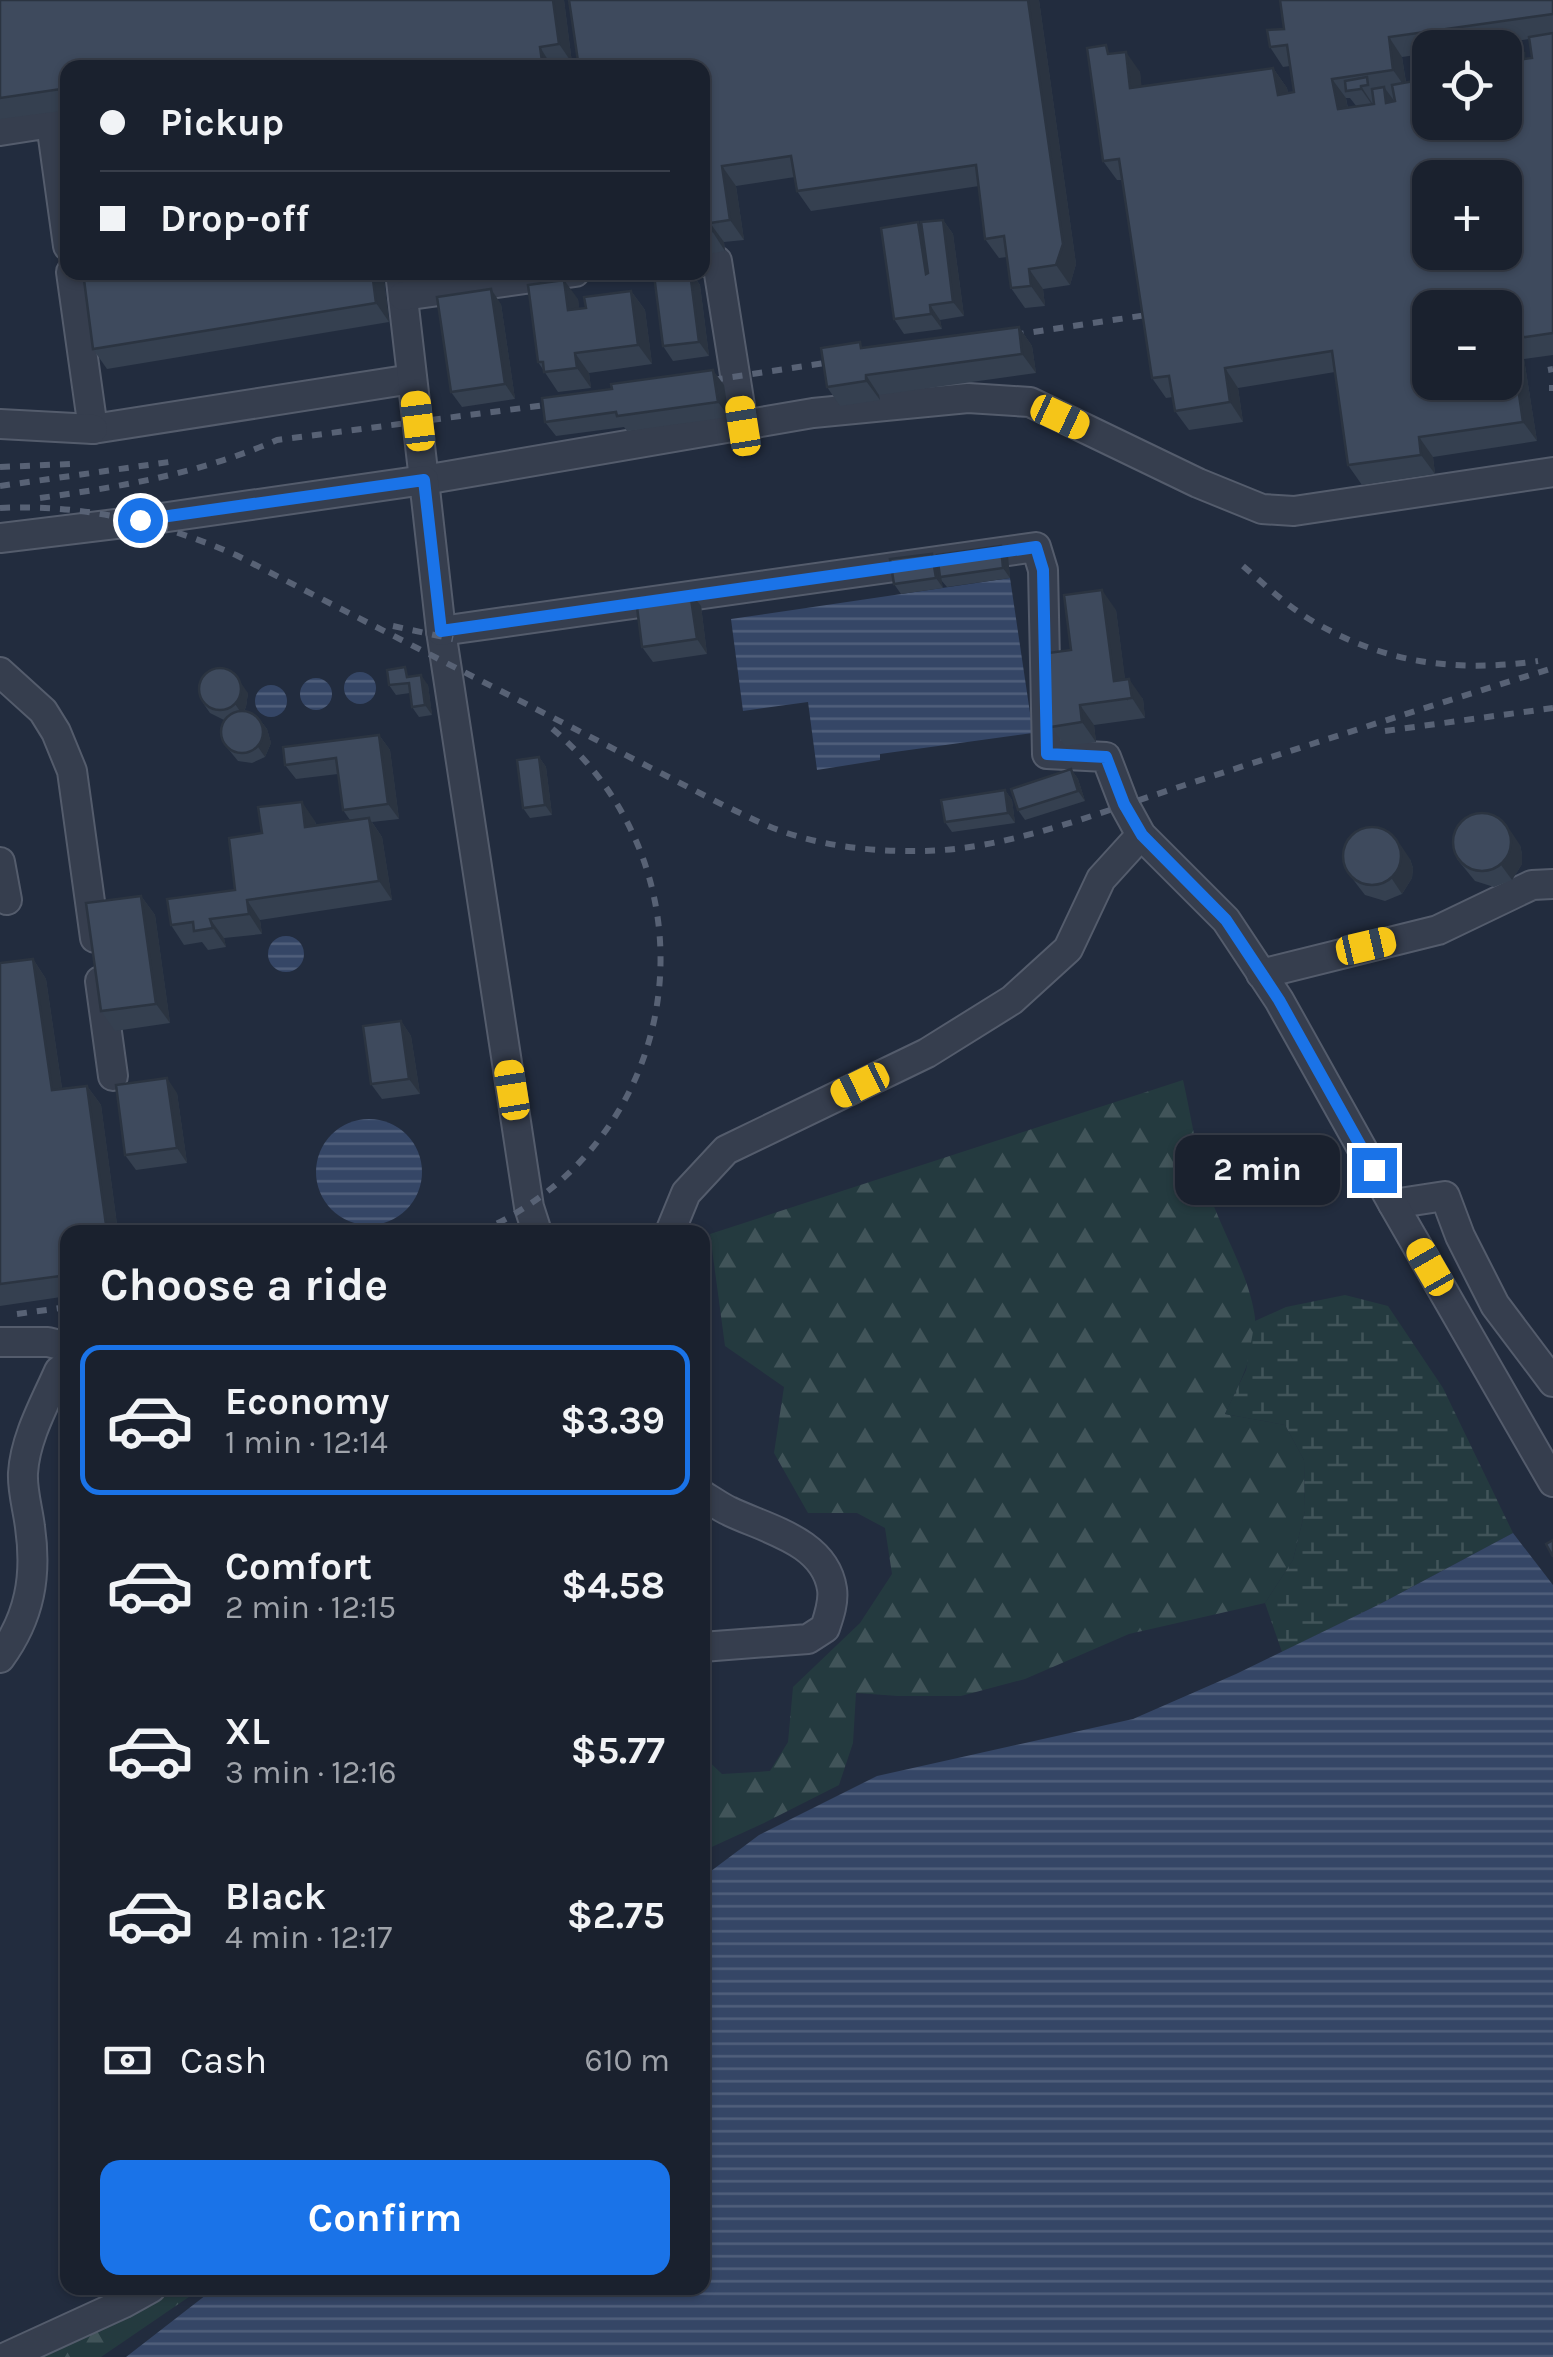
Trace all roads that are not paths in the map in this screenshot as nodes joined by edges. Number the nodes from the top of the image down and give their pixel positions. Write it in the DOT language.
graph roads {
  1 [pos="0,131"];
  2 [pos="60,191"];
  3 [pos="710,261"];
  4 [pos="72,280"];
  5 [pos="459,280"];
  6 [pos="401,284"];
  7 [pos="412,379"];
  8 [pos="0,424"];
  9 [pos="743,426"];
  10 [pos="93,429"];
  11 [pos="1553,472"];
  12 [pos="424,480"];
  13 [pos="0,538"];
  14 [pos="441,631"];
  15 [pos="0,672"];
  16 [pos="1142,835"];
  17 [pos="0,862"];
  18 [pos="1553,884"];
  19 [pos="7,900"];
  20 [pos="1261,974"];
  21 [pos="114,1076"];
  22 [pos="1393,1204"];
  23 [pos="535,1225"];
  24 [pos="673,1225"];
  25 [pos="0,1342"];
  26 [pos="60,1344"];
  27 [pos="60,1371"];
  28 [pos="1553,1382"];
  29 [pos="1548,1466"];
  30 [pos="23,1474"];
  31 [pos="0,1498"];
  32 [pos="710,1499"];
  33 [pos="710,1646"];
  34 [pos="0,1658"];
  35 [pos="138,2295"];
  36 [pos="6,2357"];
  1 -- 2 [label="lane"];
  3 -- 9 [label="lane"];
  4 -- 10 [label="lane"];
  5 -- 6 [label="lane"];
  6 -- 7 [label="lane"];
  7 -- 10 [label="lane"];
  7 -- 12 [label="lane"];
  8 -- 10 [label="lane"];
  9 -- 11 [label="lane"];
  9 -- 12 [label="lane"];
  12 -- 13 [label="lane"];
  12 -- 14 [label="lane"];
  14 -- 16 [label="lane"];
  14 -- 23 [label="lane"];
  15 -- 21 [label="lane"];
  16 -- 20 [label="lane"];
  16 -- 24 [label="lane"];
  17 -- 19 [label="lane"];
  18 -- 20 [label="lane"];
  20 -- 22 [label="lane"];
  22 -- 28 [label="lane"];
  22 -- 29 [label="lane"];
  25 -- 26 [label="lane"];
  27 -- 30 [label="lane"];
  30 -- 31 [label="lane"];
  30 -- 34 [label="lane"];
  32 -- 33 [label="lane"];
  35 -- 36 [label="lane"];
}
